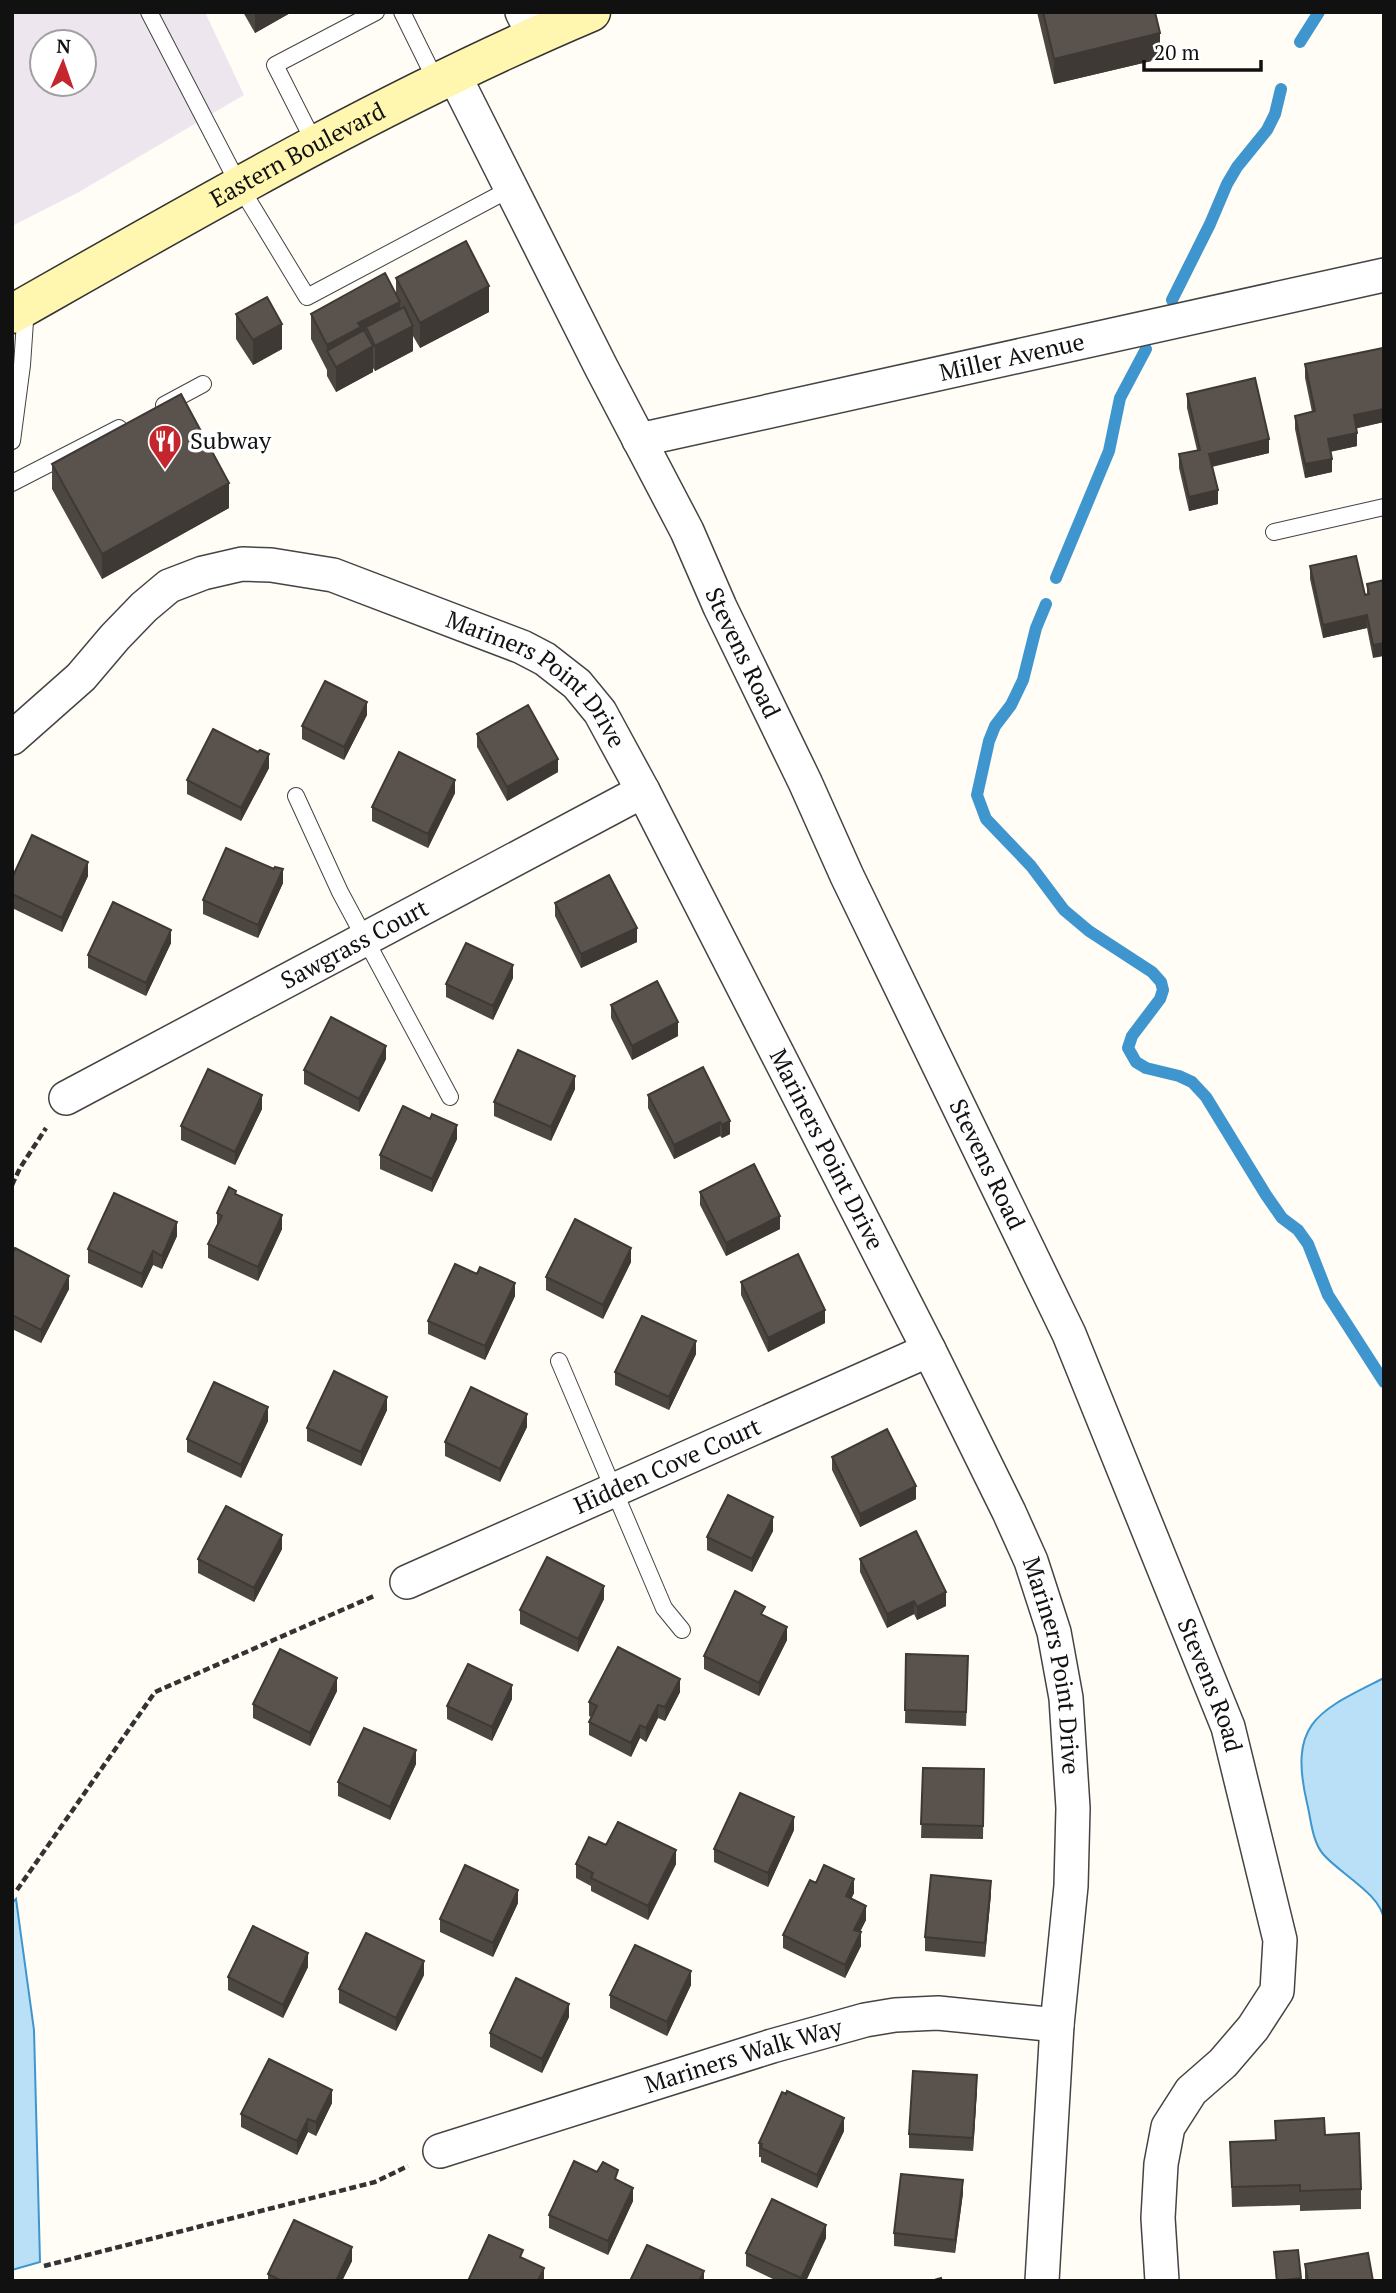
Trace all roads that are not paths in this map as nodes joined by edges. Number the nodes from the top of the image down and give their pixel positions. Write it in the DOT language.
graph roads {
  1 [pos="149,12"];
  2 [pos="376,12"];
  3 [pos="402,12"];
  4 [pos="591,12"];
  5 [pos="528,24"];
  6 [pos="446,79"];
  7 [pos="315,144"];
  8 [pos="239,185"];
  9 [pos="512,188"];
  10 [pos="1384,275"];
  11 [pos="19,310"];
  12 [pos="203,384"];
  13 [pos="155,409"];
  14 [pos="132,422"];
  15 [pos="639,440"];
  16 [pos="12,441"];
  17 [pos="12,483"];
  18 [pos="1384,507"];
  19 [pos="1274,532"];
  20 [pos="12,738"];
  21 [pos="643,791"];
  22 [pos="296,796"];
  23 [pos="364,940"];
  24 [pos="450,1097"];
  25 [pos="66,1098"];
  26 [pos="929,1350"];
  27 [pos="559,1361"];
  28 [pos="614,1490"];
  29 [pos="407,1583"];
  30 [pos="682,1630"];
  31 [pos="1057,2025"];
  32 [pos="440,2151"];
  33 [pos="1042,2281"];
  34 [pos="1162,2281"];
  1 -- 8 [label="lane"];
  2 -- 7 [label="lane"];
  3 -- 6 [label="lane"];
  4 -- 5 [label="main road, Eastern Boulevard"];
  5 -- 6 [label="main road, Eastern Boulevard"];
  6 -- 7 [label="main road, Eastern Boulevard"];
  6 -- 9 [label="street, Stevens Road"];
  7 -- 8 [label="main road, Eastern Boulevard"];
  8 -- 9 [label="lane"];
  8 -- 11 [label="main road, Eastern Boulevard"];
  9 -- 15 [label="street, Stevens Road"];
  10 -- 15 [label="street, Miller Avenue"];
  11 -- 16 [label="lane"];
  12 -- 13 [label="lane"];
  14 -- 17 [label="lane"];
  15 -- 34 [label="street, Stevens Road"];
  18 -- 19 [label="lane"];
  20 -- 21 [label="street, Mariners Point Drive"];
  21 -- 23 [label="street, Sawgrass Court"];
  21 -- 26 [label="street, Mariners Point Drive"];
  22 -- 23 [label="lane"];
  23 -- 24 [label="lane"];
  23 -- 25 [label="street, Sawgrass Court"];
  26 -- 28 [label="street, Hidden Cove Court"];
  26 -- 31 [label="street, Mariners Point Drive"];
  27 -- 28 [label="lane"];
  28 -- 29 [label="street, Hidden Cove Court"];
  28 -- 30 [label="lane"];
  31 -- 32 [label="street, Mariners Walk Way"];
  31 -- 33 [label="street, Mariners Point Drive"];
}
